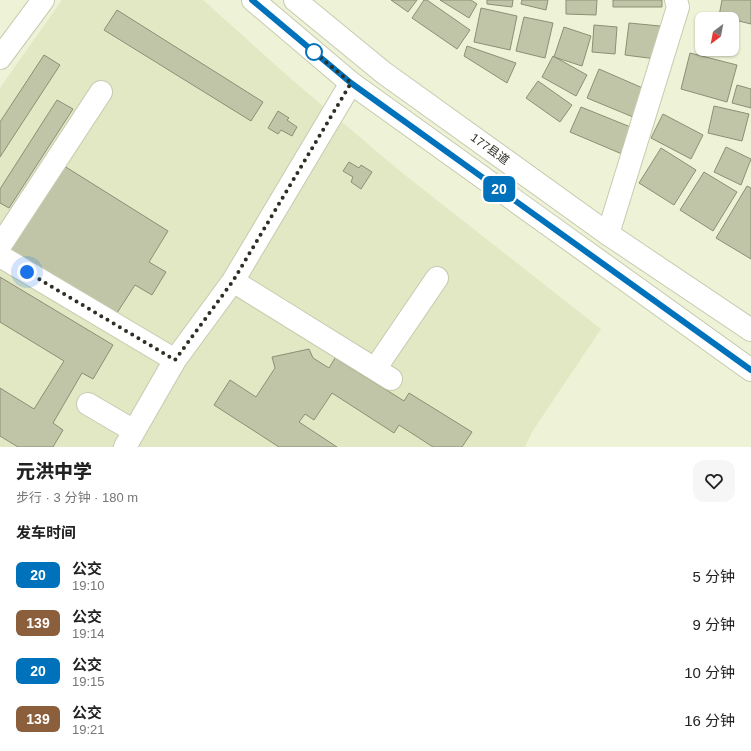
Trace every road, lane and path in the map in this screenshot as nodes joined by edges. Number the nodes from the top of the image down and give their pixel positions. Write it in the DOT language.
graph roads {
  1 [pos="42,0"];
  2 [pos="252,0"];
  3 [pos="294,0"];
  4 [pos="676,0"];
  5 [pos="0,58"];
  6 [pos="351,83"];
  7 [pos="101,92"];
  8 [pos="608,234"];
  9 [pos="0,246"];
  10 [pos="0,256"];
  11 [pos="437,278"];
  12 [pos="233,281"];
  13 [pos="751,330"];
  14 [pos="747,359"];
  15 [pos="175,360"];
  16 [pos="88,404"];
  17 [pos="129,439"];
  1 -- 5 [label="street"];
  2 -- 6 [label="street"];
  3 -- 8 [label="street, 177县道"];
  4 -- 8 [label="street"];
  6 -- 12 [label="street"];
  6 -- 14 [label="street"];
  7 -- 9 [label="street"];
  8 -- 13 [label="street, 177县道"];
  10 -- 15 [label="street"];
  11 -- 12 [label="street"];
  12 -- 15 [label="street"];
  15 -- 17 [label="street"];
  16 -- 17 [label="street"];
}
